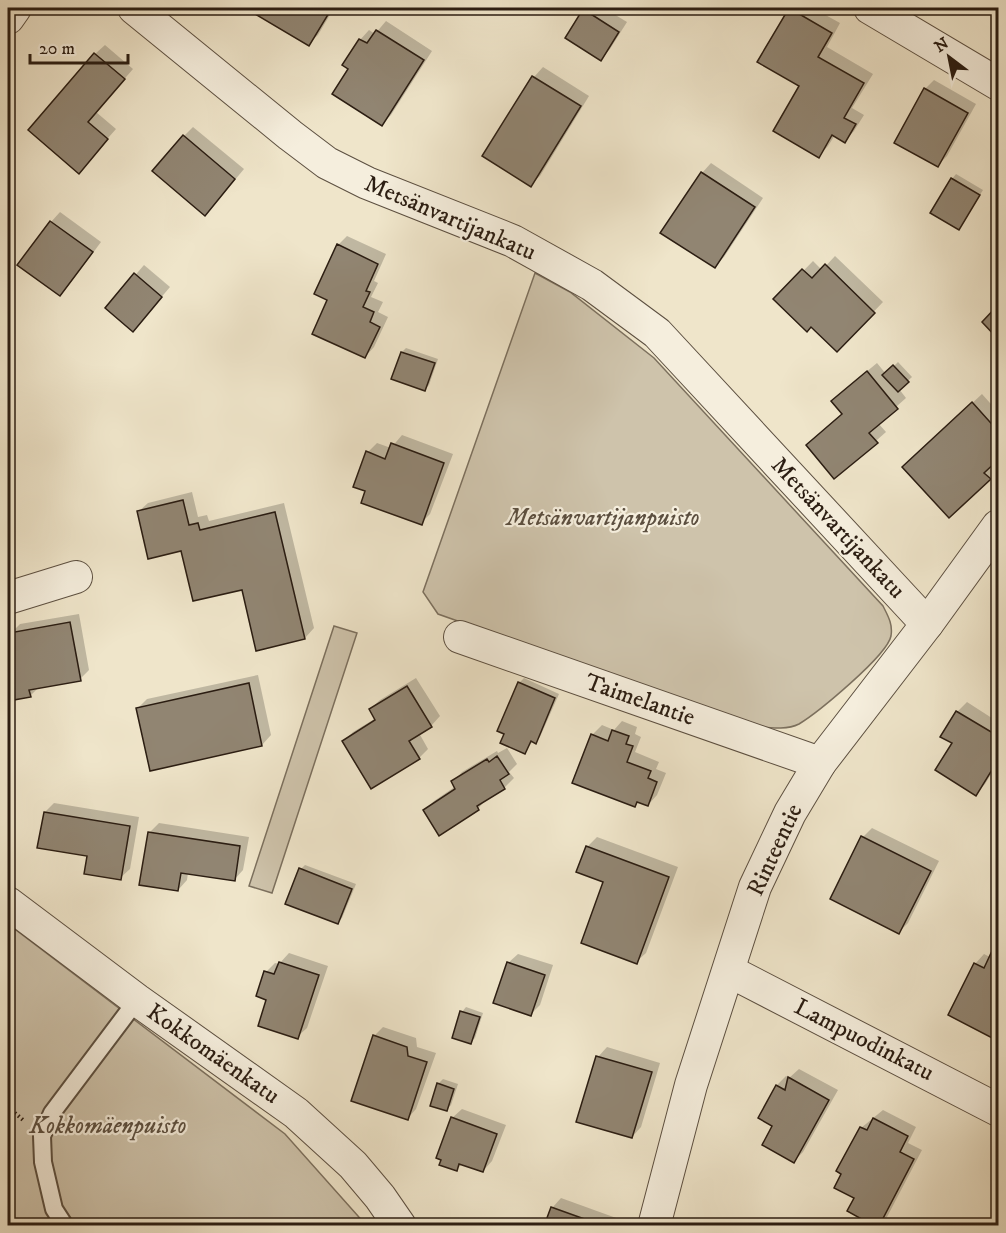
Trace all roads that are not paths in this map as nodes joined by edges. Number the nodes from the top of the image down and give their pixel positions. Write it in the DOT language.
graph roads {
  1 [pos="15,8"];
  2 [pos="134,8"];
  3 [pos="870,8"];
  4 [pos="8,18"];
  5 [pos="999,84"];
  6 [pos="999,526"];
  7 [pos="76,577"];
  8 [pos="8,598"];
  9 [pos="927,624"];
  10 [pos="460,637"];
  11 [pos="820,763"];
  12 [pos="8,903"];
  13 [pos="729,970"];
  14 [pos="137,1000"];
  15 [pos="999,1110"];
  16 [pos="54,1217"];
  17 [pos="65,1226"];
  18 [pos="400,1226"];
  19 [pos="654,1226"];
  1 -- 4 [label="street"];
  2 -- 9 [label="street, Metsänvartijankatu"];
  3 -- 5 [label="street"];
  6 -- 9 [label="street, Rinteentie"];
  7 -- 8 [label="street"];
  9 -- 11 [label="street, Rinteentie"];
  10 -- 11 [label="street, Taimelantie"];
  11 -- 13 [label="street, Rinteentie"];
  12 -- 14 [label="street, Kokkomäenkatu"];
  13 -- 15 [label="street, Lampuodinkatu"];
  13 -- 19 [label="street, Rinteentie"];
  14 -- 16 [label="lane"];
  14 -- 18 [label="street, Kokkomäenkatu"];
  16 -- 17 [label="lane"];
}
